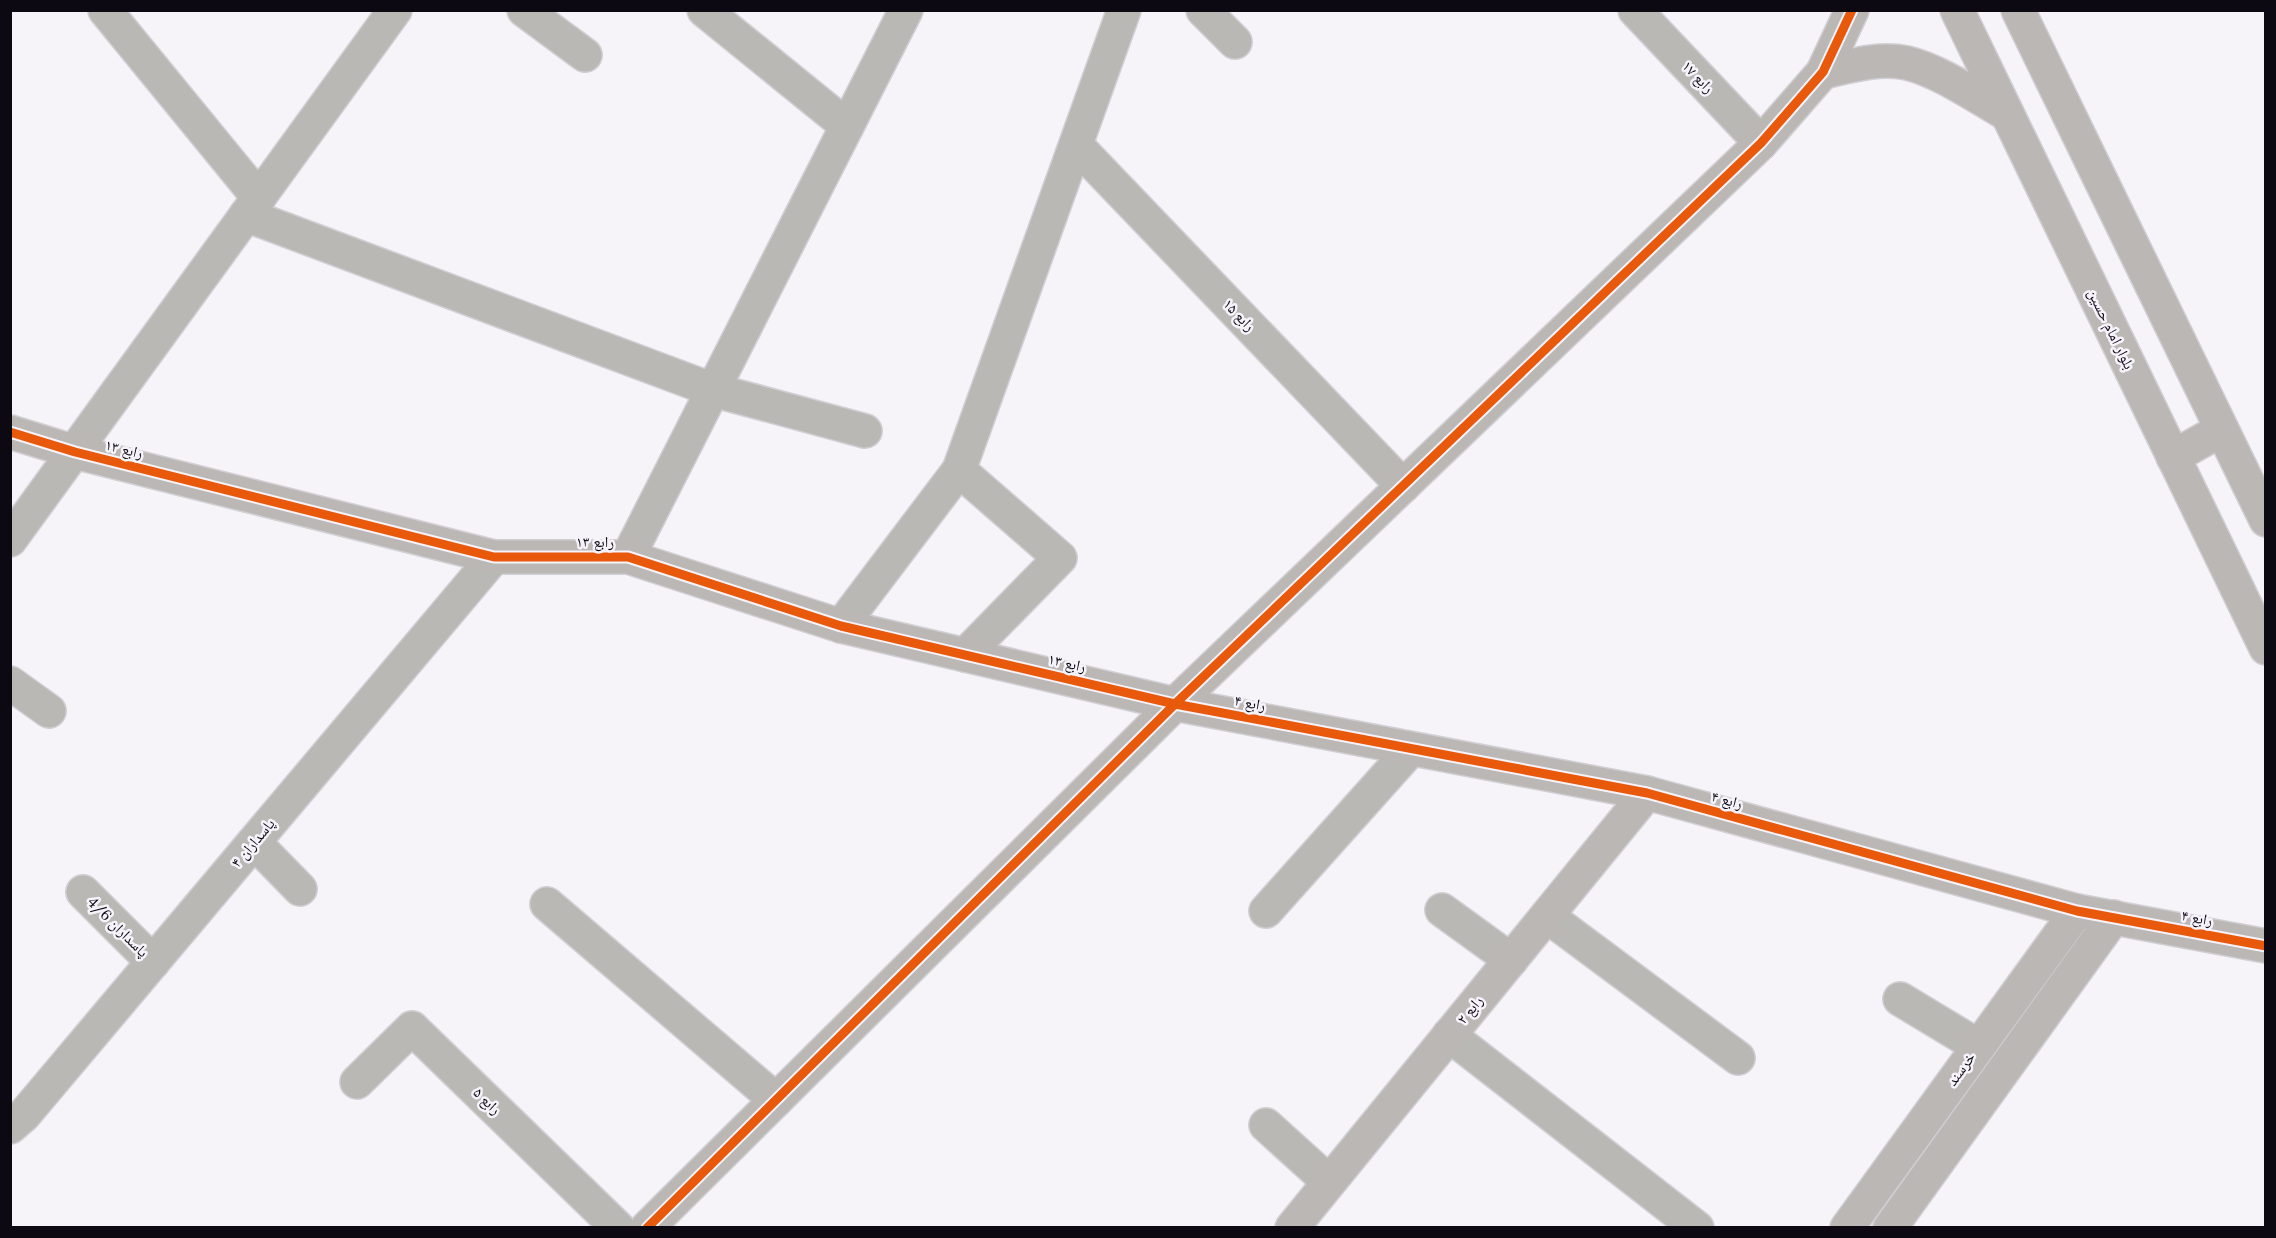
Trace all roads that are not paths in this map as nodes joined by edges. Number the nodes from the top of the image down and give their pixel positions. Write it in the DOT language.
graph roads {
  1 [pos="105,10"];
  2 [pos="395,10"];
  3 [pos="524,10"];
  4 [pos="704,10"];
  5 [pos="906,10"];
  6 [pos="1124,10"];
  7 [pos="1203,10"];
  8 [pos="1635,10"];
  9 [pos="1852,10"];
  10 [pos="1956,10"];
  11 [pos="2018,10"];
  12 [pos="1235,42"];
  13 [pos="585,55"];
  14 [pos="1823,72"];
  15 [pos="2007,114"];
  16 [pos="847,126"];
  17 [pos="1761,143"];
  18 [pos="1076,145"];
  19 [pos="253,207"];
  20 [pos="713,390"];
  21 [pos="2221,430"];
  22 [pos="865,431"];
  23 [pos="10,432"];
  24 [pos="75,452"];
  25 [pos="2173,457"];
  26 [pos="958,470"];
  27 [pos="1403,486"];
  28 [pos="2265,520"];
  29 [pos="10,540"];
  30 [pos="494,557"];
  31 [pos="628,557"];
  32 [pos="841,626"];
  33 [pos="2265,648"];
  34 [pos="965,655"];
  35 [pos="10,683"];
  36 [pos="1175,704"];
  37 [pos="49,711"];
  38 [pos="1411,749"];
  39 [pos="1647,793"];
  40 [pos="254,842"];
  41 [pos="300,888"];
  42 [pos="82,892"];
  43 [pos="547,904"];
  44 [pos="1442,910"];
  45 [pos="1266,911"];
  46 [pos="2077,911"];
  47 [pos="1547,916"];
  48 [pos="2114,918"];
  49 [pos="2265,946"];
  50 [pos="1510,960"];
  51 [pos="153,962"];
  52 [pos="1900,999"];
  53 [pos="1449,1035"];
  54 [pos="1978,1046"];
  55 [pos="1738,1058"];
  56 [pos="357,1082"];
  57 [pos="776,1100"];
  58 [pos="1266,1125"];
  59 [pos="10,1127"];
  60 [pos="1329,1182"];
  61 [pos="618,1227"];
  62 [pos="647,1227"];
  63 [pos="1292,1227"];
  64 [pos="1697,1227"];
  65 [pos="1847,1227"];
  66 [pos="1890,1227"];
  1 -- 19 [label="street"];
  2 -- 19 [label="street"];
  3 -- 13 [label="street"];
  4 -- 16 [label="street"];
  5 -- 16 [label="street"];
  6 -- 18 [label="street"];
  7 -- 12 [label="street"];
  8 -- 17 [label="street, رابع ۱۷"];
  9 -- 14 [label="street"];
  10 -- 15 [label="street, بلوار امام حسین"];
  11 -- 21 [label="street"];
  14 -- 15 [label="street"];
  14 -- 17 [label="street"];
  15 -- 25 [label="street, بلوار امام حسین"];
  16 -- 20 [label="street"];
  17 -- 27 [label="street"];
  18 -- 26 [label="street"];
  18 -- 27 [label="street, رابع ۱۵"];
  19 -- 20 [label="street"];
  19 -- 24 [label="street"];
  20 -- 22 [label="street"];
  20 -- 31 [label="street"];
  21 -- 25 [label="street"];
  21 -- 28 [label="street"];
  23 -- 24 [label="street, رابع ۱۳"];
  24 -- 29 [label="street"];
  24 -- 30 [label="street, رابع ۱۳"];
  25 -- 33 [label="street, بلوار امام حسین"];
  26 -- 32 [label="street"];
  26 -- 34 [label="street"];
  27 -- 36 [label="street"];
  30 -- 31 [label="street, رابع ۱۳"];
  30 -- 40 [label="street, پاسداران ۴"];
  31 -- 32 [label="street, رابع ۱۳"];
  32 -- 34 [label="street, رابع ۱۳"];
  34 -- 36 [label="street, رابع ۱۳"];
  35 -- 37 [label="street"];
  36 -- 38 [label="street, رابع ۴"];
  36 -- 57 [label="street"];
  38 -- 39 [label="street, رابع ۴"];
  38 -- 45 [label="street"];
  39 -- 46 [label="street, رابع ۴"];
  39 -- 47 [label="street, رابع ۲"];
  40 -- 41 [label="street"];
  40 -- 51 [label="street, پاسداران ۴"];
  42 -- 51 [label="street, پاسداران 4/6"];
  43 -- 57 [label="street"];
  44 -- 50 [label="street"];
  46 -- 48 [label="street, رابع ۴"];
  46 -- 54 [label="street, خرسند"];
  47 -- 50 [label="street, رابع ۲"];
  47 -- 55 [label="street"];
  48 -- 49 [label="street, رابع ۴"];
  48 -- 66 [label="street"];
  50 -- 53 [label="street, رابع ۲"];
  51 -- 59 [label="street, پاسداران ۴"];
  52 -- 54 [label="street"];
  53 -- 60 [label="street, رابع ۲"];
  53 -- 64 [label="street"];
  54 -- 65 [label="street, خرسند"];
  56 -- 61 [label="street, رابع ۵"];
  57 -- 62 [label="street"];
  58 -- 60 [label="street"];
  60 -- 63 [label="street, رابع ۲"];
}
